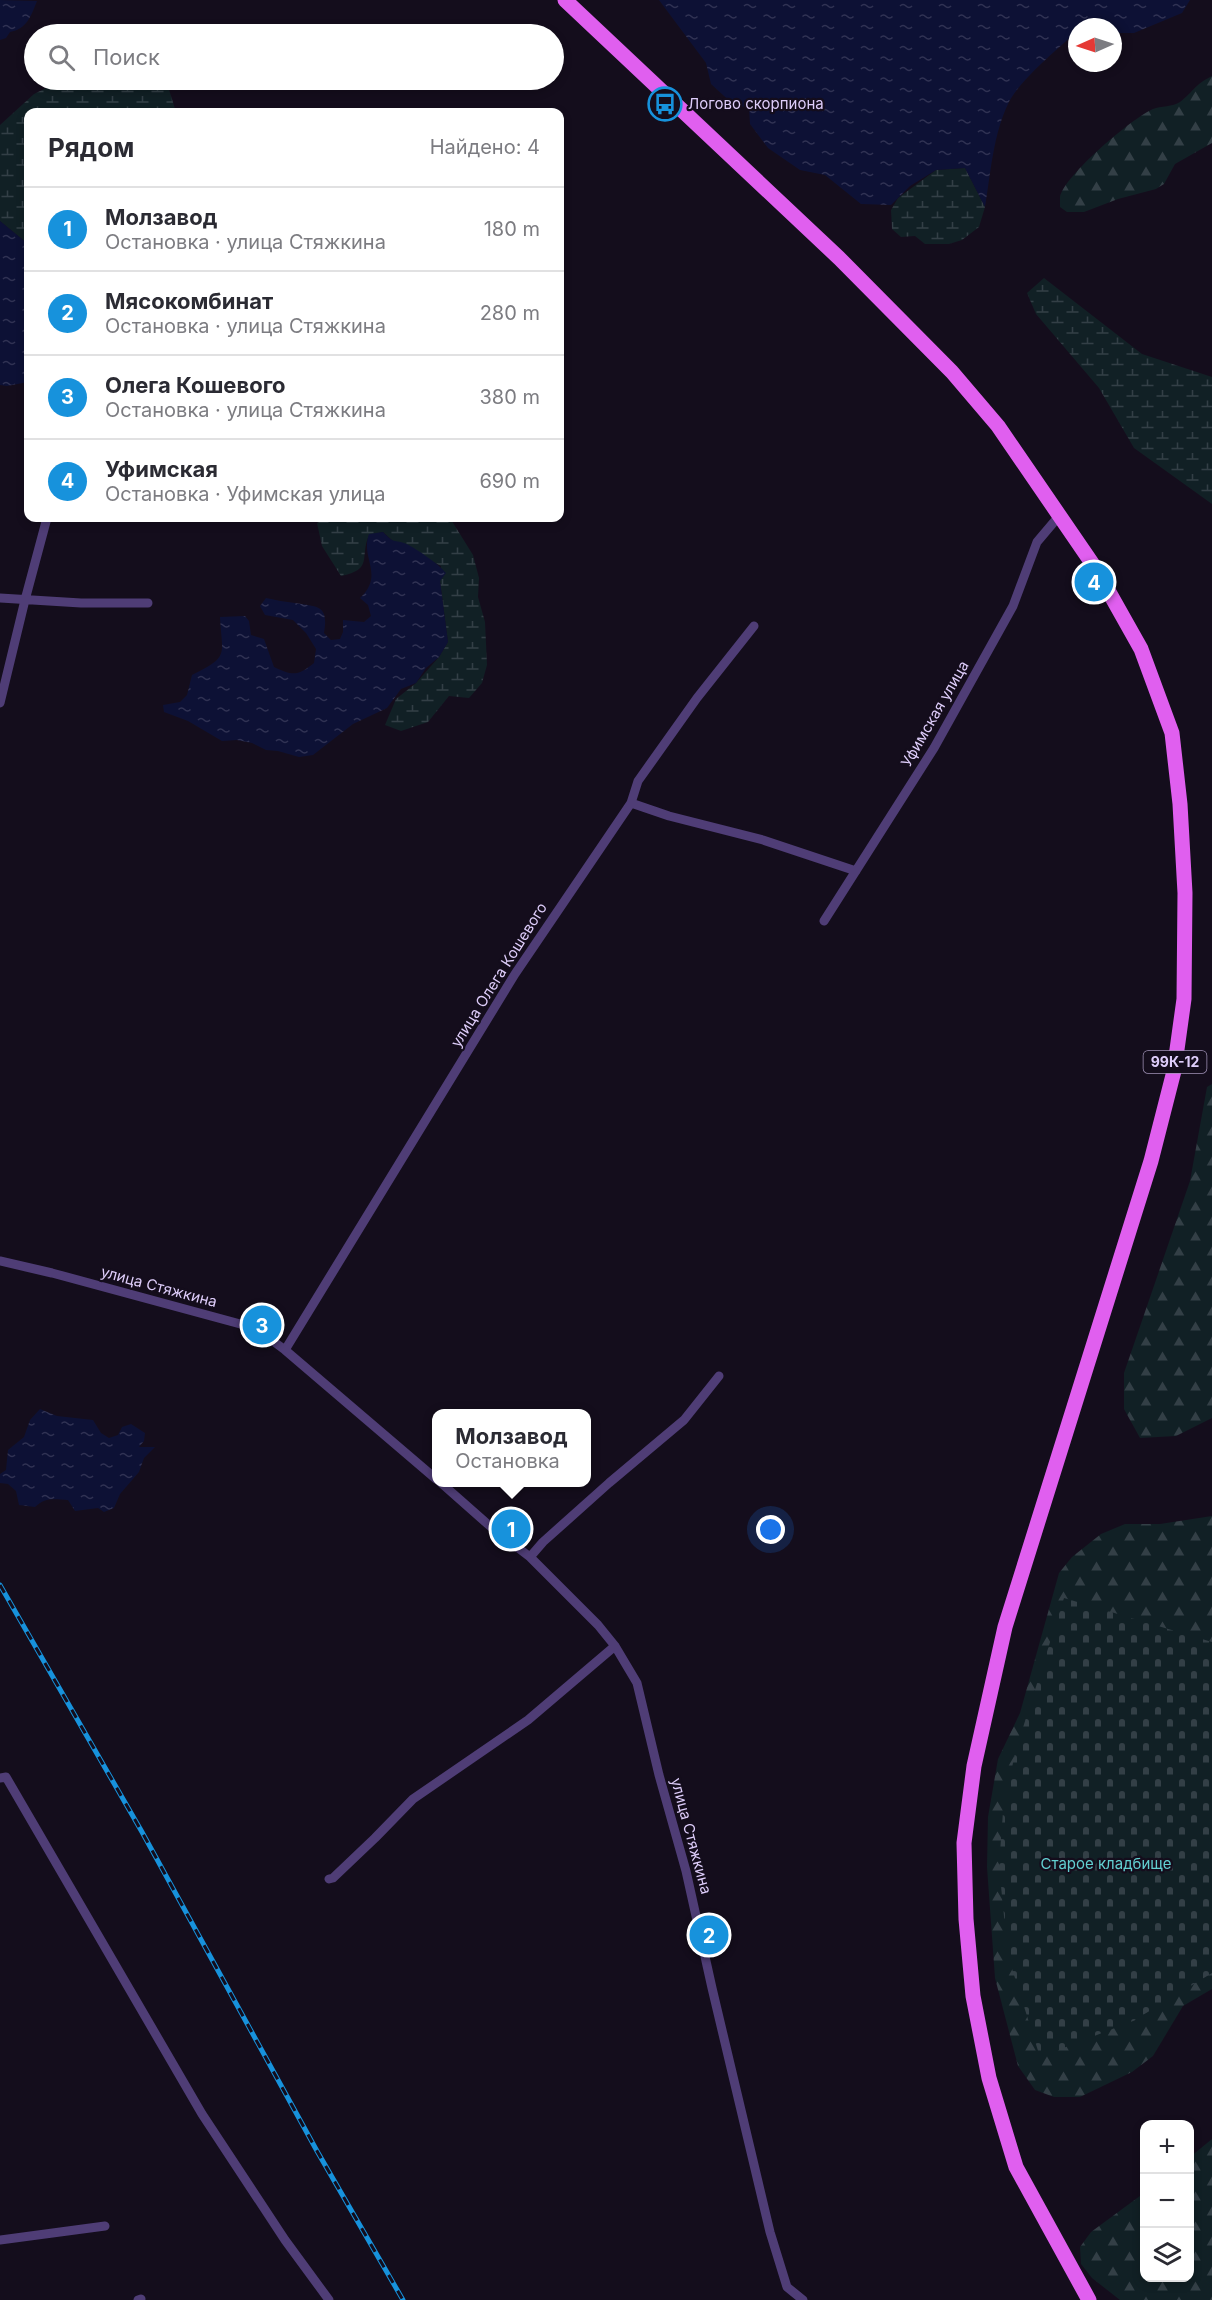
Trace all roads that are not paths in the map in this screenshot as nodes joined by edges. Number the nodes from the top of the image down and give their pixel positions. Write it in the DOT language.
graph roads {
  1 [pos="565,0"];
  2 [pos="1059,516"];
  3 [pos="47,522"];
  4 [pos="0,598"];
  5 [pos="24,600"];
  6 [pos="148,603"];
  7 [pos="754,626"];
  8 [pos="0,703"];
  9 [pos="631,803"];
  10 [pos="856,871"];
  11 [pos="824,921"];
  12 [pos="0,1261"];
  13 [pos="285,1350"];
  14 [pos="719,1376"];
  15 [pos="432,1476"];
  16 [pos="446,1487"];
  17 [pos="530,1557"];
  18 [pos="615,1646"];
  19 [pos="0,1767"];
  20 [pos="3,1777"];
  21 [pos="329,1879"];
  22 [pos="105,2226"];
  23 [pos="0,2240"];
  24 [pos="787,2287"];
  25 [pos="329,2300"];
  26 [pos="791,2300"];
  27 [pos="803,2300"];
  28 [pos="1089,2300"];
  1 -- 2 [label="main road, 99К-12"];
  2 -- 10 [label="street, Уфимская улица"];
  2 -- 28 [label="main road, 99К-12"];
  3 -- 5 [label="street"];
  4 -- 5 [label="street"];
  5 -- 6 [label="street"];
  5 -- 8 [label="street"];
  7 -- 9 [label="street, улица Олега Кошевого"];
  9 -- 10 [label="street"];
  9 -- 13 [label="street, улица Олега Кошевого"];
  10 -- 11 [label="street, Уфимская улица"];
  12 -- 13 [label="street, улица Стяжкина"];
  13 -- 15 [label="street, улица Стяжкина"];
  14 -- 17 [label="street"];
  16 -- 17 [label="street, улица Стяжкина"];
  17 -- 18 [label="street, улица Стяжкина"];
  18 -- 21 [label="street"];
  18 -- 24 [label="street, улица Стяжкина"];
  19 -- 20 [label="street"];
  20 -- 25 [label="street"];
  22 -- 23 [label="street"];
  24 -- 26 [label="street, улица Стяжкина"];
  24 -- 27 [label="street"];
}
